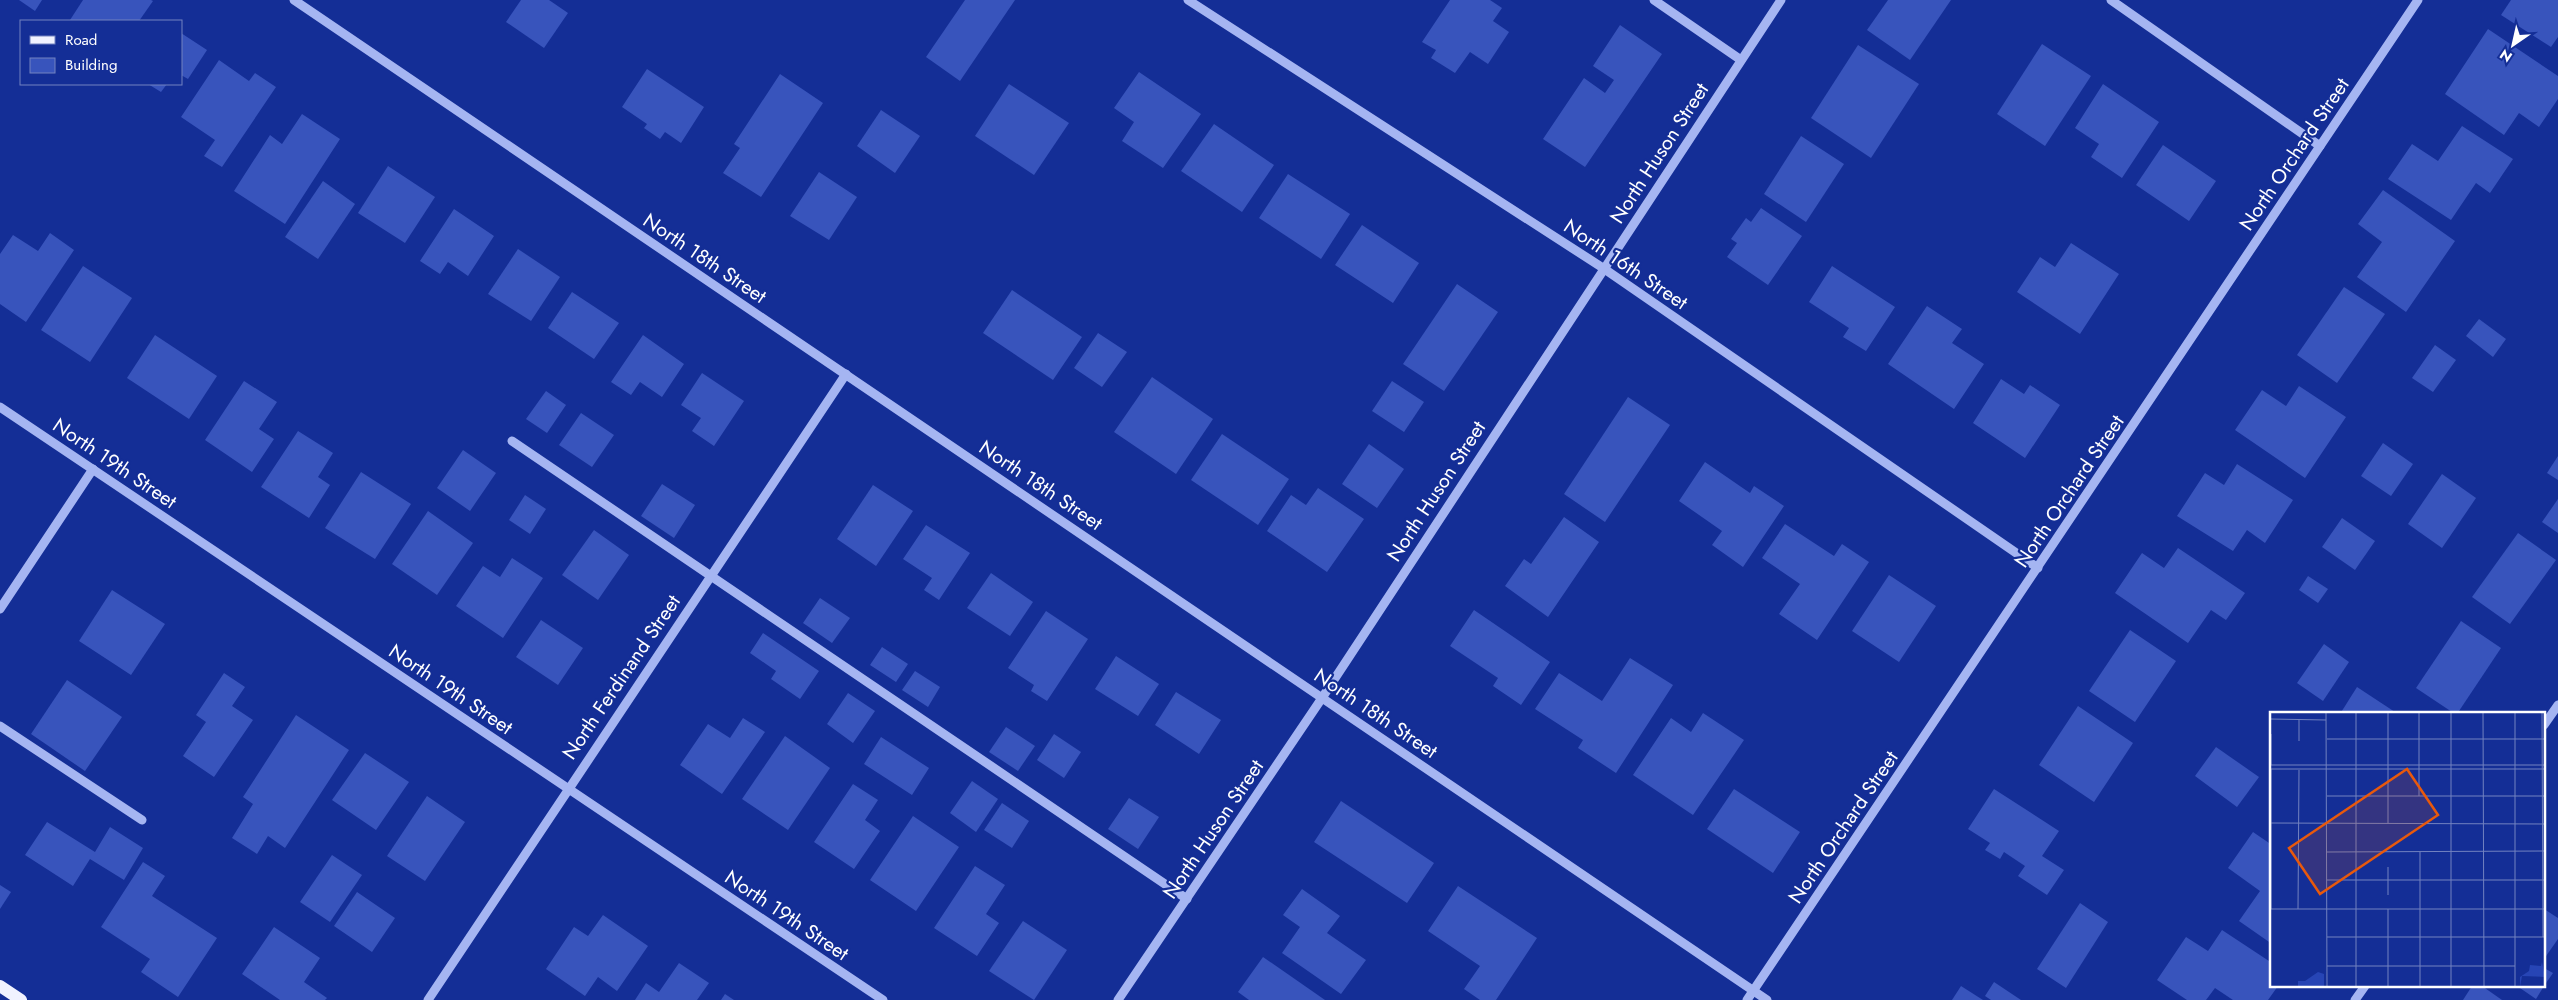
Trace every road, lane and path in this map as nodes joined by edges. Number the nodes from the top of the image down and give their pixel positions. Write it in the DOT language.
graph roads {
  1 [pos="294,0"];
  2 [pos="1188,0"];
  3 [pos="1654,0"];
  4 [pos="1781,0"];
  5 [pos="2112,0"];
  6 [pos="2418,0"];
  7 [pos="1741,60"];
  8 [pos="2320,146"];
  9 [pos="1603,268"];
  10 [pos="846,374"];
  11 [pos="0,407"];
  12 [pos="512,441"];
  13 [pos="93,469"];
  14 [pos="2038,568"];
  15 [pos="711,576"];
  16 [pos="0,609"];
  17 [pos="1322,698"];
  18 [pos="2558,705"];
  19 [pos="2546,722"];
  20 [pos="0,726"];
  21 [pos="568,789"];
  22 [pos="142,820"];
  23 [pos="1186,898"];
  24 [pos="0,986"];
  25 [pos="2364,988"];
  26 [pos="1754,991"];
  27 [pos="21,1000"];
  28 [pos="428,1000"];
  29 [pos="883,1000"];
  30 [pos="1118,1000"];
  31 [pos="1748,1000"];
  32 [pos="1767,1000"];
  33 [pos="2355,1000"];
  1 -- 10 [label="street, North 18th Street"];
  2 -- 9 [label="street, North 16th Street"];
  3 -- 7 [label="street"];
  4 -- 7 [label="street, North Huson Street"];
  5 -- 8 [label="street"];
  6 -- 8 [label="street, North Orchard Street"];
  7 -- 9 [label="street, North Huson Street"];
  8 -- 14 [label="street, North Orchard Street"];
  9 -- 14 [label="street, North 16th Street"];
  9 -- 17 [label="street, North Huson Street"];
  10 -- 15 [label="street, North Ferdinand Street"];
  10 -- 17 [label="street, North 18th Street"];
  11 -- 13 [label="street, North 19th Street"];
  12 -- 15 [label="street"];
  13 -- 16 [label="street"];
  13 -- 21 [label="street, North 19th Street"];
  14 -- 26 [label="street, North Orchard Street"];
  15 -- 21 [label="street, North Ferdinand Street"];
  15 -- 23 [label="street"];
  17 -- 23 [label="street, North Huson Street"];
  17 -- 26 [label="street, North 18th Street"];
  18 -- 19 [label="street"];
  20 -- 22 [label="street"];
  21 -- 28 [label="street, North Ferdinand Street"];
  21 -- 29 [label="street, North 19th Street"];
  23 -- 30 [label="street, North Huson Street"];
  24 -- 27 [label="main road"];
  25 -- 33 [label="street"];
  26 -- 31 [label="street, North Orchard Street"];
  26 -- 32 [label="street, North 18th Street"];
}
